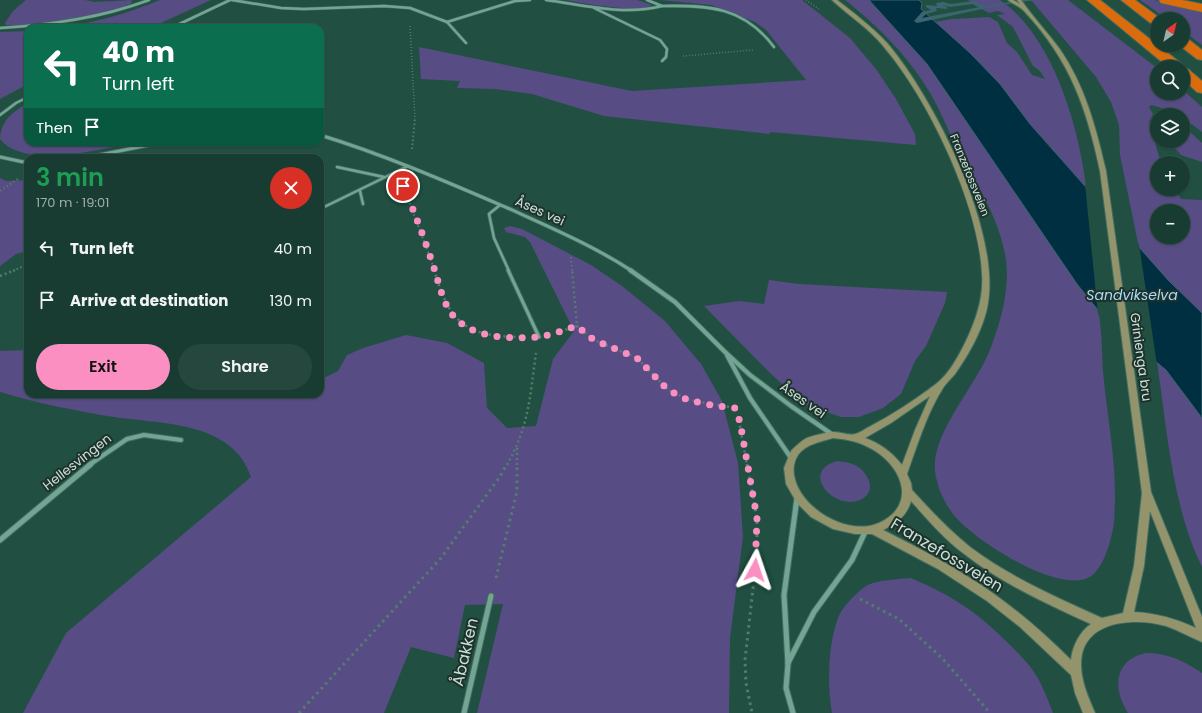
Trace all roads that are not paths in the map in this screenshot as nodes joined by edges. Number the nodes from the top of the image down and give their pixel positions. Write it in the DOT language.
graph roads {
  1 [pos="149,0"];
  2 [pos="231,0"];
  3 [pos="530,0"];
  4 [pos="546,0"];
  5 [pos="647,0"];
  6 [pos="834,0"];
  7 [pos="1010,0"];
  8 [pos="1020,0"];
  9 [pos="1093,0"];
  10 [pos="1127,0"];
  11 [pos="1171,2"];
  12 [pos="590,6"];
  13 [pos="662,6"];
  14 [pos="1202,8"];
  15 [pos="1027,11"];
  16 [pos="1150,17"];
  17 [pos="447,22"];
  18 [pos="59,24"];
  19 [pos="179,24"];
  20 [pos="24,27"];
  21 [pos="0,28"];
  22 [pos="466,43"];
  23 [pos="774,47"];
  24 [pos="1190,47"];
  25 [pos="1202,56"];
  26 [pos="1168,60"];
  27 [pos="662,61"];
  28 [pos="1190,78"];
  29 [pos="1202,89"];
  30 [pos="24,98"];
  31 [pos="0,115"];
  32 [pos="324,136"];
  33 [pos="144,146"];
  34 [pos="104,154"];
  35 [pos="0,157"];
  36 [pos="24,162"];
  37 [pos="409,166"];
  38 [pos="337,167"];
  39 [pos="384,178"];
  40 [pos="360,192"];
  41 [pos="363,204"];
  42 [pos="500,205"];
  43 [pos="324,207"];
  44 [pos="539,336"];
  45 [pos="724,351"];
  46 [pos="940,386"];
  47 [pos="833,435"];
  48 [pos="856,438"];
  49 [pos="181,440"];
  50 [pos="791,458"];
  51 [pos="903,474"];
  52 [pos="908,492"];
  53 [pos="1148,493"];
  54 [pos="797,498"];
  55 [pos="869,530"];
  56 [pos="0,540"];
  57 [pos="492,596"];
  58 [pos="1128,616"];
  59 [pos="1100,623"];
  60 [pos="1202,630"];
  61 [pos="1202,637"];
  62 [pos="788,664"];
  63 [pos="1076,672"];
  64 [pos="464,713"];
  65 [pos="793,713"];
  66 [pos="1089,713"];
  1 -- 18 [label="street"];
  2 -- 17 [label="street"];
  2 -- 19 [label="street"];
  3 -- 17 [label="street"];
  4 -- 12 [label="street"];
  5 -- 13 [label="street"];
  6 -- 46 [label="main road, Franzefossveien"];
  7 -- 15 [label="main road"];
  8 -- 15 [label="main road"];
  9 -- 26 [label="highway"];
  10 -- 16 [label="highway"];
  11 -- 14 [label="highway"];
  12 -- 13 [label="street"];
  12 -- 27 [label="street"];
  13 -- 23 [label="street"];
  15 -- 53 [label="main road, Grinienga bru"];
  17 -- 22 [label="street"];
  20 -- 21 [label="street"];
  24 -- 25 [label="highway"];
  28 -- 29 [label="highway"];
  30 -- 31 [label="street"];
  32 -- 37 [label="street, Åses vei"];
  33 -- 34 [label="street"];
  35 -- 36 [label="street"];
  37 -- 39 [label="lane"];
  37 -- 42 [label="street, Åses vei"];
  38 -- 39 [label="lane"];
  39 -- 40 [label="lane"];
  40 -- 41 [label="lane"];
  40 -- 43 [label="lane"];
  42 -- 44 [label="lane"];
  42 -- 45 [label="street, Åses vei"];
  45 -- 47 [label="street, Åses vei"];
  45 -- 50 [label="street, Åses vei"];
  46 -- 48 [label="main road, Franzefossveien"];
  46 -- 51 [label="main road, Franzefossveien"];
  47 -- 48 [label="main road"];
  47 -- 50 [label="main road"];
  48 -- 51 [label="main road"];
  49 -- 56 [label="street, Hellesvingen"];
  50 -- 54 [label="main road"];
  51 -- 52 [label="main road"];
  52 -- 55 [label="main road"];
  52 -- 59 [label="main road, Franzefossveien"];
  53 -- 58 [label="main road"];
  53 -- 60 [label="main road"];
  54 -- 55 [label="main road"];
  54 -- 62 [label="street"];
  55 -- 62 [label="street"];
  55 -- 63 [label="main road, Franzefossveien"];
  57 -- 64 [label="street, Åbakken"];
  58 -- 59 [label="main road"];
  58 -- 61 [label="main road"];
  59 -- 63 [label="main road"];
  62 -- 65 [label="street"];
  63 -- 66 [label="main road"];
}
